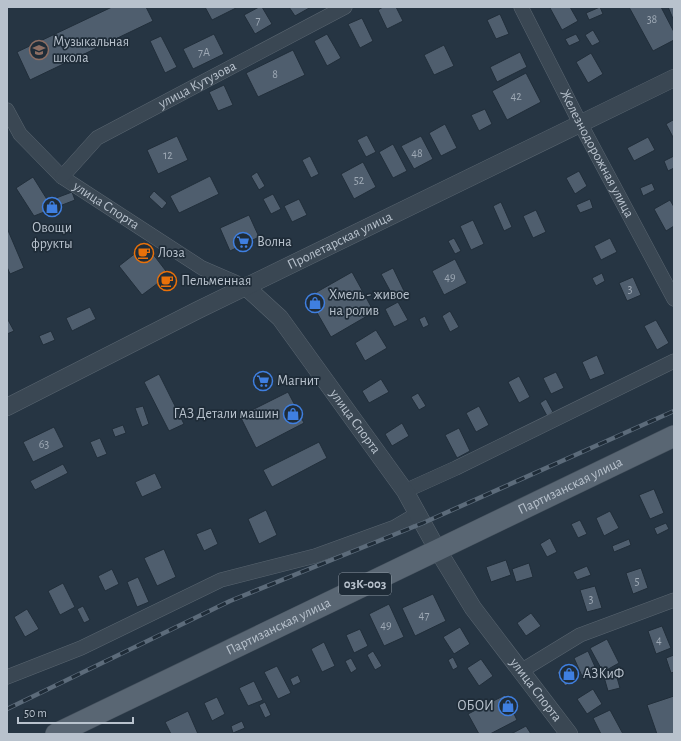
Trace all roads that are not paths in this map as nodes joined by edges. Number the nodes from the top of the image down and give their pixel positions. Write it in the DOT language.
graph roads {
  1 [pos="345,7"];
  2 [pos="521,7"];
  3 [pos="674,78"];
  4 [pos="7,110"];
  5 [pos="580,124"];
  6 [pos="62,177"];
  7 [pos="246,287"];
  8 [pos="674,299"];
  9 [pos="674,361"];
  10 [pos="7,407"];
  11 [pos="674,436"];
  12 [pos="405,491"];
  13 [pos="417,514"];
  14 [pos="437,549"];
  15 [pos="674,600"];
  16 [pos="521,670"];
  17 [pos="7,677"];
  18 [pos="56,734"];
  19 [pos="569,734"];
  1 -- 6 [label="street, улица Кутузова"];
  2 -- 5 [label="street, Железнодорожная улица"];
  3 -- 5 [label="street, Пролетарская улица"];
  4 -- 6 [label="street, улица Спорта"];
  5 -- 7 [label="street, Пролетарская улица"];
  5 -- 8 [label="street, Железнодорожная улица"];
  6 -- 7 [label="street, улица Спорта"];
  7 -- 10 [label="street, Пролетарская улица"];
  7 -- 12 [label="street, улица Спорта"];
  9 -- 12 [label="street"];
  11 -- 14 [label="main road, Партизанская улица / 03К-003"];
  12 -- 13 [label="street, улица Спорта"];
  13 -- 14 [label="street, улица Спорта"];
  13 -- 17 [label="street"];
  14 -- 16 [label="street, улица Спорта"];
  14 -- 18 [label="main road, Партизанская улица / 03К-003"];
  15 -- 16 [label="street"];
  16 -- 19 [label="street, улица Спорта"];
}
